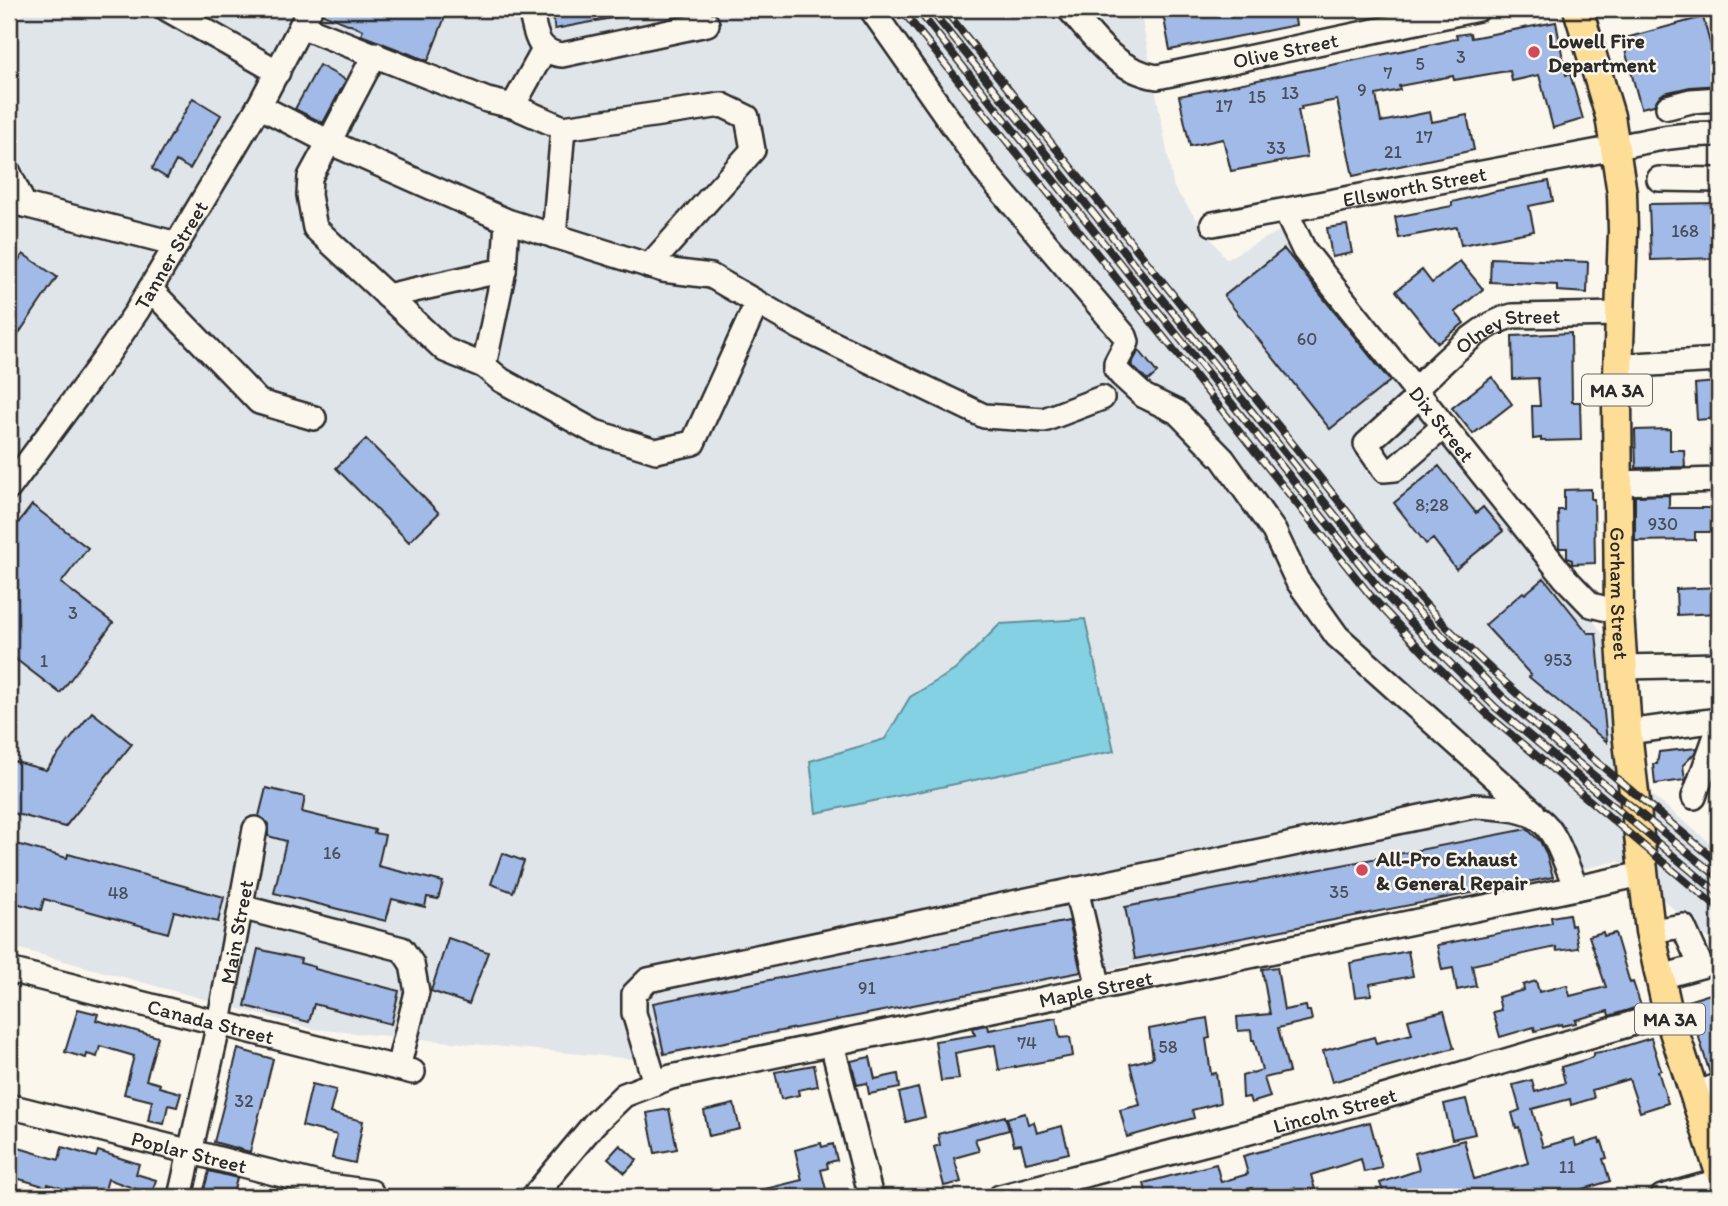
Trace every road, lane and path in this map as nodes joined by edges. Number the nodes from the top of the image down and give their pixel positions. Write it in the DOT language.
graph roads {
  1 [pos="167,9"];
  2 [pos="530,9"];
  3 [pos="871,9"];
  4 [pos="1069,9"];
  5 [pos="1478,9"];
  6 [pos="1578,9"];
  7 [pos="306,17"];
  8 [pos="707,24"];
  9 [pos="544,50"];
  10 [pos="375,54"];
  11 [pos="278,72"];
  12 [pos="1719,99"];
  13 [pos="259,106"];
  14 [pos="513,106"];
  15 [pos="1668,107"];
  16 [pos="563,128"];
  17 [pos="1719,134"];
  18 [pos="329,142"];
  19 [pos="1616,147"];
  20 [pos="9,173"];
  21 [pos="1659,179"];
  22 [pos="1719,180"];
  23 [pos="16,203"];
  24 [pos="1286,212"];
  25 [pos="507,221"];
  26 [pos="1213,224"];
  27 [pos="554,236"];
  28 [pos="177,244"];
  29 [pos="649,266"];
  30 [pos="504,270"];
  31 [pos="150,289"];
  32 [pos="387,296"];
  33 [pos="757,303"];
  34 [pos="1620,314"];
  35 [pos="1719,360"];
  36 [pos="484,366"];
  37 [pos="1617,366"];
  38 [pos="1417,393"];
  39 [pos="1102,398"];
  40 [pos="314,418"];
  41 [pos="1444,426"];
  42 [pos="11,479"];
  43 [pos="1719,480"];
  44 [pos="1617,483"];
  45 [pos="1619,612"];
  46 [pos="1719,665"];
  47 [pos="1624,667"];
  48 [pos="1719,720"];
  49 [pos="1719,727"];
  50 [pos="1627,732"];
  51 [pos="1694,797"];
  52 [pos="1536,814"];
  53 [pos="255,829"];
  54 [pos="1643,874"];
  55 [pos="1576,888"];
  56 [pos="1076,889"];
  57 [pos="240,907"];
  58 [pos="1650,931"];
  59 [pos="9,970"];
  60 [pos="1661,977"];
  61 [pos="1099,988"];
  62 [pos="1668,1013"];
  63 [pos="219,1023"];
  64 [pos="832,1044"];
  65 [pos="655,1083"];
  66 [pos="1707,1090"];
  67 [pos="9,1107"];
  68 [pos="191,1151"];
  69 [pos="1719,1170"];
  70 [pos="1719,1181"];
  71 [pos="321,1191"];
  72 [pos="371,1192"];
  73 [pos="180,1197"];
  74 [pos="533,1197"];
  75 [pos="871,1197"];
  76 [pos="1000,1197"];
  77 [pos="1662,1197"];
  1 -- 11 [label="street"];
  2 -- 9 [label="street"];
  3 -- 52 [label="street"];
  4 -- 5 [label="street, Olive Street"];
  6 -- 19 [label="main road, Gorham Street / MA 3A"];
  7 -- 10 [label="street"];
  7 -- 11 [label="street, Tanner Street"];
  8 -- 9 [label="street"];
  9 -- 14 [label="street"];
  10 -- 14 [label="street"];
  10 -- 18 [label="street"];
  11 -- 13 [label="street, Tanner Street"];
  12 -- 15 [label="street"];
  13 -- 18 [label="street"];
  13 -- 28 [label="street, Tanner Street"];
  14 -- 16 [label="street"];
  16 -- 27 [label="street"];
  16 -- 29 [label="street"];
  17 -- 19 [label="street, Ellsworth Street"];
  18 -- 25 [label="street"];
  18 -- 32 [label="street"];
  19 -- 24 [label="street, Ellsworth Street"];
  19 -- 34 [label="main road, Gorham Street / MA 3A"];
  20 -- 23 [label="street"];
  21 -- 22 [label="street"];
  23 -- 28 [label="street"];
  24 -- 26 [label="street, Ellsworth Street"];
  24 -- 38 [label="street, Dix Street"];
  25 -- 27 [label="street"];
  25 -- 30 [label="street"];
  27 -- 29 [label="street"];
  28 -- 31 [label="street, Tanner Street"];
  29 -- 33 [label="street"];
  30 -- 32 [label="street"];
  30 -- 36 [label="street"];
  31 -- 40 [label="street"];
  31 -- 42 [label="street, Tanner Street"];
  32 -- 36 [label="street"];
  33 -- 36 [label="street"];
  33 -- 39 [label="street"];
  34 -- 37 [label="main road, Gorham Street / MA 3A"];
  34 -- 38 [label="street, Olney Street"];
  35 -- 37 [label="street"];
  37 -- 44 [label="main road, Gorham Street / MA 3A"];
  38 -- 41 [label="street, Dix Street"];
  38 -- 41 [label="street, Olney Street"];
  41 -- 45 [label="street, Dix Street"];
  43 -- 44 [label="street"];
  44 -- 45 [label="main road, Gorham Street / MA 3A"];
  45 -- 47 [label="main road, Gorham Street / MA 3A"];
  46 -- 47 [label="street"];
  47 -- 50 [label="main road, Gorham Street / MA 3A"];
  48 -- 50 [label="street"];
  49 -- 51 [label="street"];
  50 -- 54 [label="main road, Gorham Street / MA 3A"];
  52 -- 55 [label="street"];
  52 -- 56 [label="street"];
  53 -- 57 [label="street, Main Street"];
  54 -- 55 [label="street, Maple Street"];
  54 -- 58 [label="main road, Gorham Street / MA 3A"];
  55 -- 61 [label="street, Maple Street"];
  56 -- 61 [label="street"];
  56 -- 65 [label="street"];
  57 -- 63 [label="street, Main Street"];
  57 -- 63 [label="street, Canada Street"];
  58 -- 60 [label="main road, Gorham Street / MA 3A"];
  58 -- 60 [label="street"];
  59 -- 63 [label="street, Canada Street"];
  60 -- 62 [label="main road, Gorham Street / MA 3A"];
  61 -- 64 [label="street, Maple Street"];
  62 -- 66 [label="main road, Gorham Street / MA 3A"];
  62 -- 76 [label="street, Lincoln Street"];
  63 -- 68 [label="street, Main Street"];
  64 -- 65 [label="street, Maple Street"];
  64 -- 75 [label="street"];
  65 -- 74 [label="street, Maple Street"];
  66 -- 69 [label="main road, Gorham Street / MA 3A"];
  67 -- 68 [label="street, Poplar Street"];
  68 -- 71 [label="street, Poplar Street"];
  68 -- 73 [label="street, Main Street"];
  70 -- 77 [label="street"];
  71 -- 72 [label="street, Poplar Street"];
}
